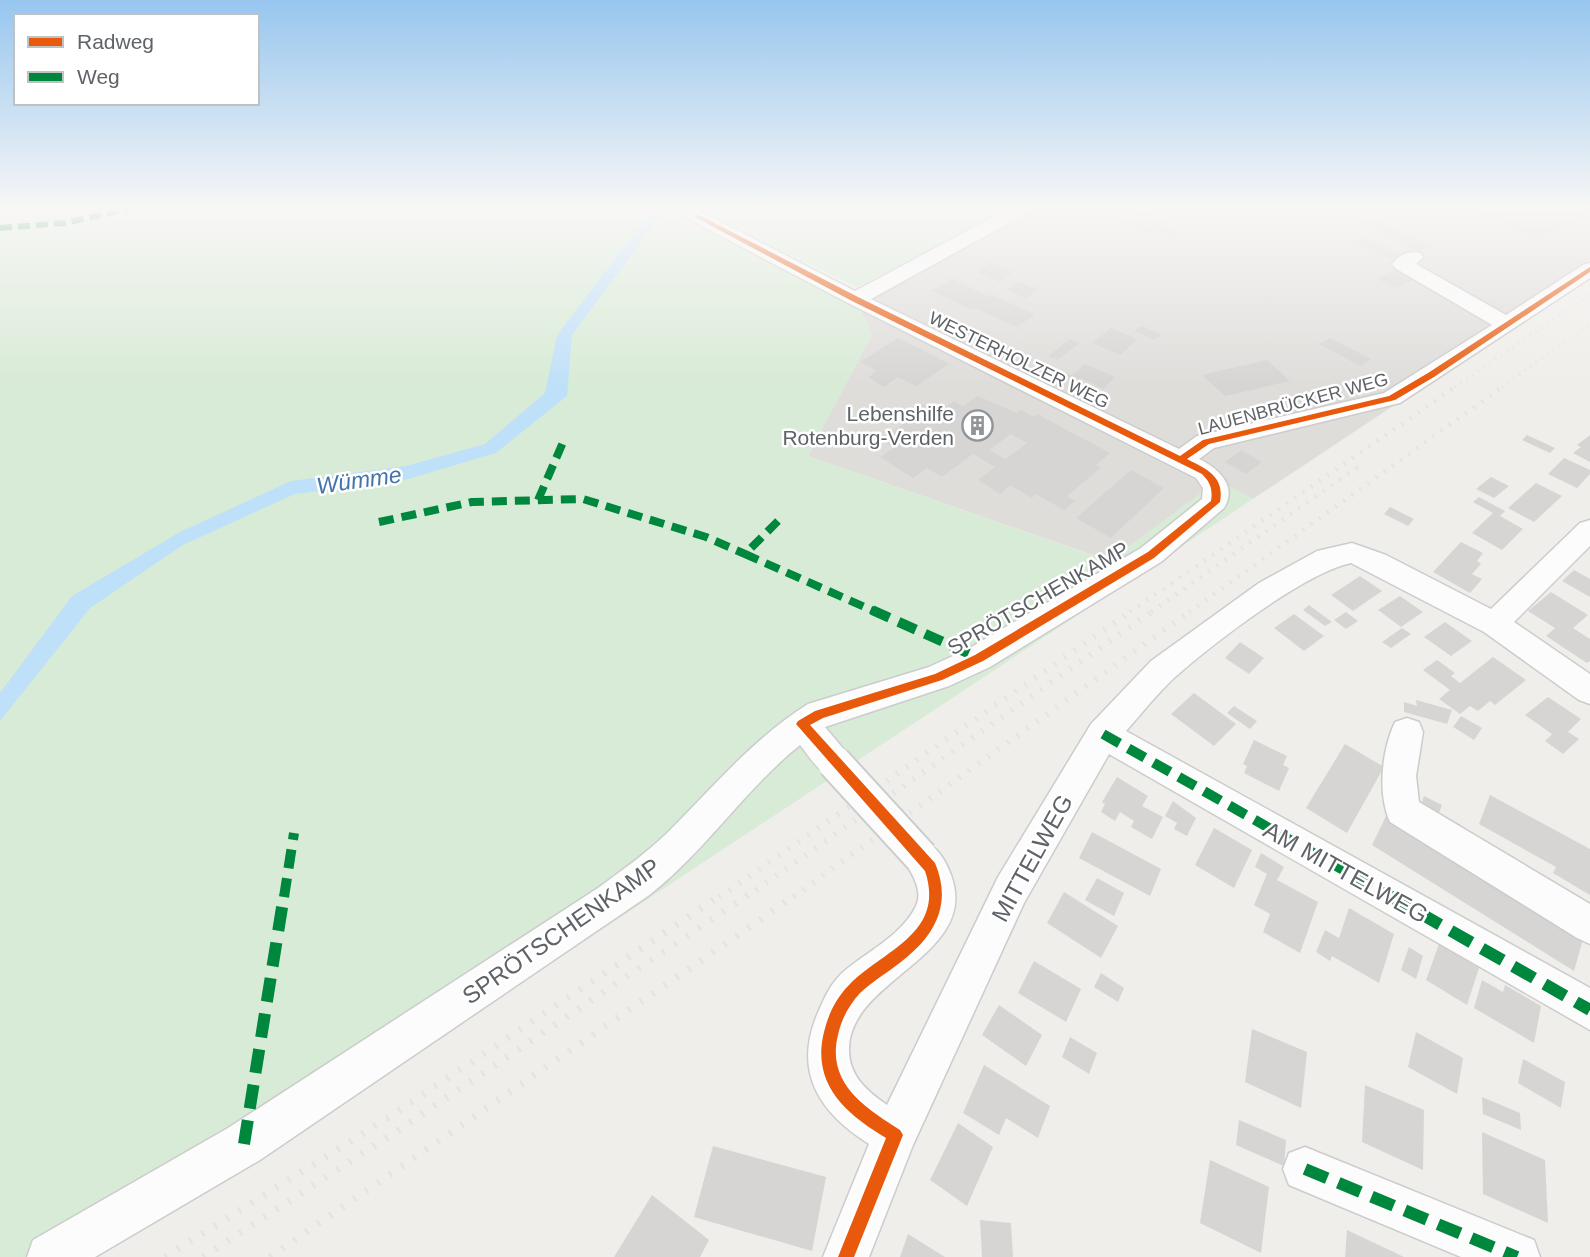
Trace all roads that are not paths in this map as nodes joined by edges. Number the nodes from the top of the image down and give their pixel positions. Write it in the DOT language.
graph roads {
  1 [pos="796,268"];
  2 [pos="913,268"];
  3 [pos="1408,268"];
  4 [pos="1590,269"];
  5 [pos="855,299"];
  6 [pos="1507,325"];
  7 [pos="1181,460"];
  8 [pos="1212,479"];
  9 [pos="1590,530"];
  10 [pos="1494,624"];
  11 [pos="1590,691"];
  12 [pos="802,724"];
  13 [pos="1407,732"];
  14 [pos="1103,734"];
  15 [pos="1472,835"];
  16 [pos="1590,905"];
  17 [pos="1590,925"];
  18 [pos="1590,1010"];
  19 [pos="895,1135"];
  20 [pos="1305,1169"];
  21 [pos="50,1257"];
  22 [pos="846,1257"];
  23 [pos="1517,1257"];
  1 -- 5 [label="street, WESTERHOLZER WEG"];
  2 -- 5 [label="street"];
  3 -- 6 [label="street"];
  4 -- 6 [label="street, LAUENBRÜCKER WEG"];
  5 -- 7 [label="street, WESTERHOLZER WEG"];
  6 -- 7 [label="street, LAUENBRÜCKER WEG"];
  7 -- 8 [label="street, WESTERHOLZER WEG"];
  8 -- 12 [label="street, SPRÖTSCHENKAMP"];
  9 -- 10 [label="street"];
  10 -- 11 [label="street"];
  10 -- 14 [label="street, MITTELWEG"];
  12 -- 19 [label="street, bridge"];
  12 -- 21 [label="street, SPRÖTSCHENKAMP"];
  13 -- 17 [label="street"];
  14 -- 18 [label="street, AM MITTELWEG"];
  14 -- 19 [label="street, MITTELWEG"];
  15 -- 16 [label="street"];
  19 -- 22 [label="street, MITTELWEG"];
  20 -- 23 [label="street"];
}
